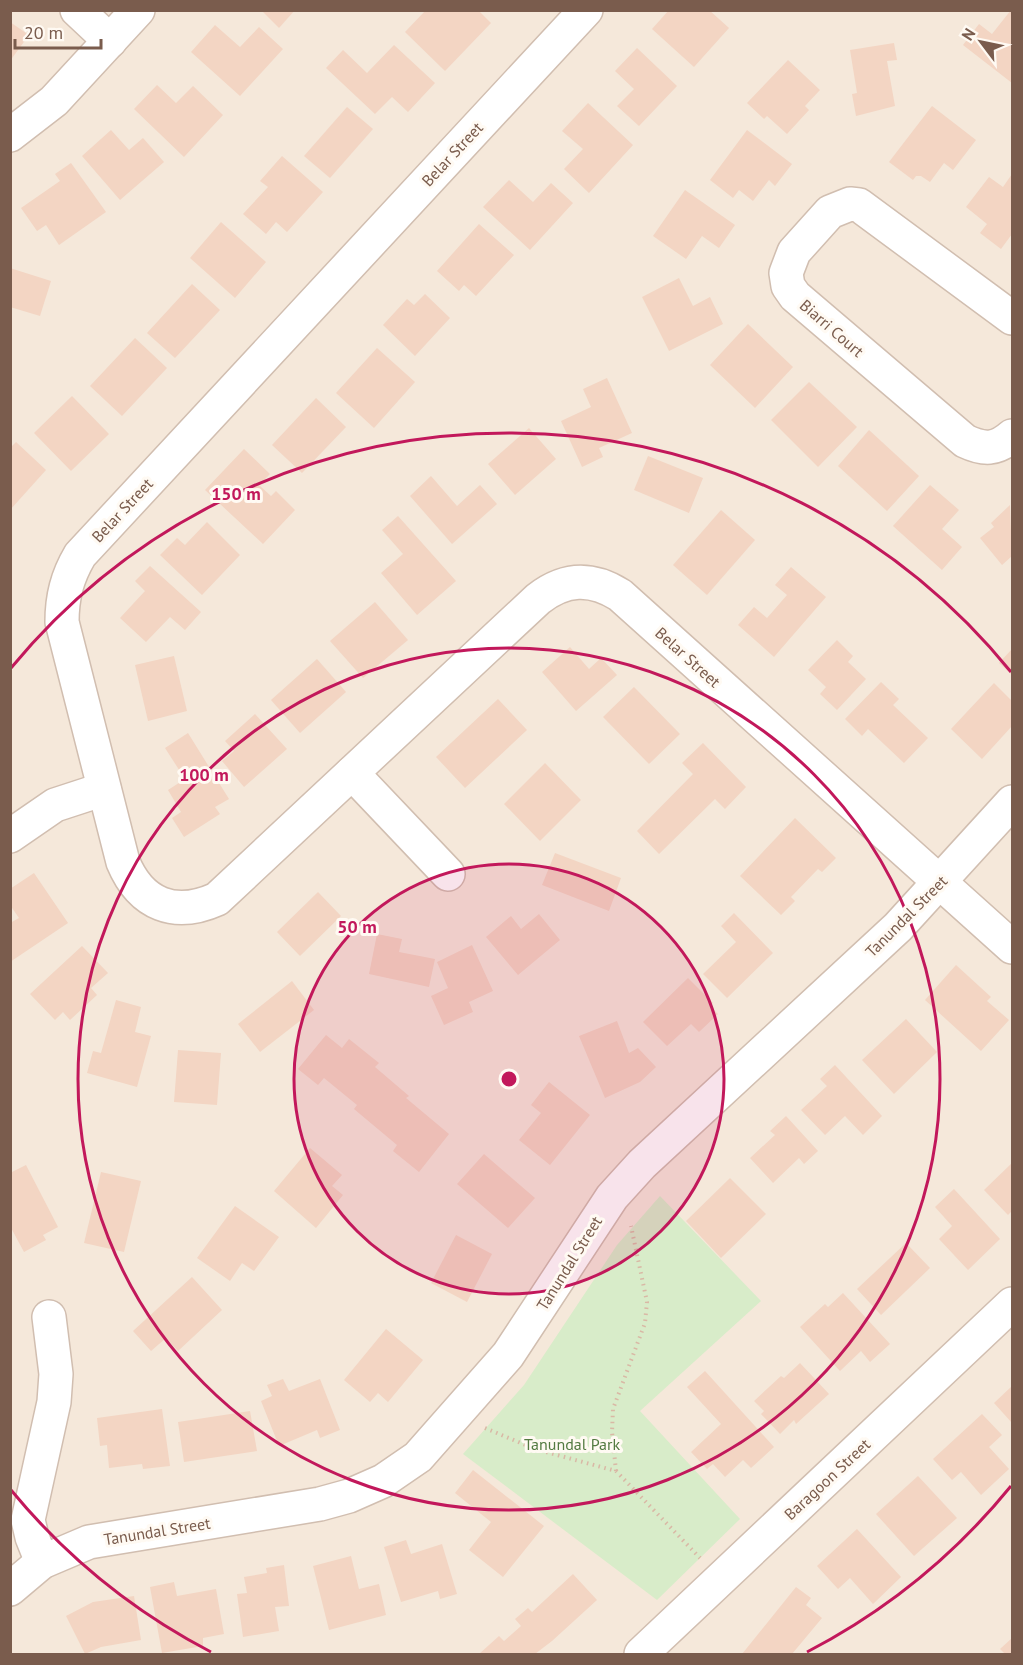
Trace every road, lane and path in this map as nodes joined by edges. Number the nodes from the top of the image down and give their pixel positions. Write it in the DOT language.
graph roads {
  1 [pos="77,10"];
  2 [pos="138,10"];
  3 [pos="585,10"];
  4 [pos="110,41"];
  5 [pos="10,135"];
  6 [pos="1012,318"];
  7 [pos="1012,436"];
  8 [pos="352,772"];
  9 [pos="105,789"];
  10 [pos="1012,802"];
  11 [pos="10,836"];
  12 [pos="448,874"];
  13 [pos="940,883"];
  14 [pos="1012,947"];
  15 [pos="612,1197"];
  16 [pos="1012,1304"];
  17 [pos="49,1317"];
  18 [pos="456,1416"];
  19 [pos="616,1471"];
  20 [pos="42,1562"];
  21 [pos="721,1580"];
  22 [pos="10,1589"];
  23 [pos="641,1654"];
  1 -- 4 [label="street"];
  2 -- 4 [label="street"];
  3 -- 9 [label="street, Belar Street"];
  4 -- 5 [label="street"];
  6 -- 7 [label="street, Biarri Court"];
  8 -- 9 [label="street, Belar Street"];
  8 -- 12 [label="street"];
  8 -- 13 [label="street, Belar Street"];
  9 -- 11 [label="street"];
  10 -- 13 [label="street, Tanundal Street"];
  13 -- 14 [label="street, Belar Street"];
  13 -- 15 [label="street, Tanundal Street"];
  15 -- 18 [label="street, Tanundal Street"];
  15 -- 19 [label="path"];
  16 -- 21 [label="street, Baragoon Street"];
  17 -- 20 [label="street"];
  18 -- 19 [label="path"];
  18 -- 20 [label="street, Tanundal Street"];
  19 -- 21 [label="path"];
  20 -- 22 [label="street, Tanundal Street"];
  21 -- 23 [label="street, Baragoon Street"];
}
